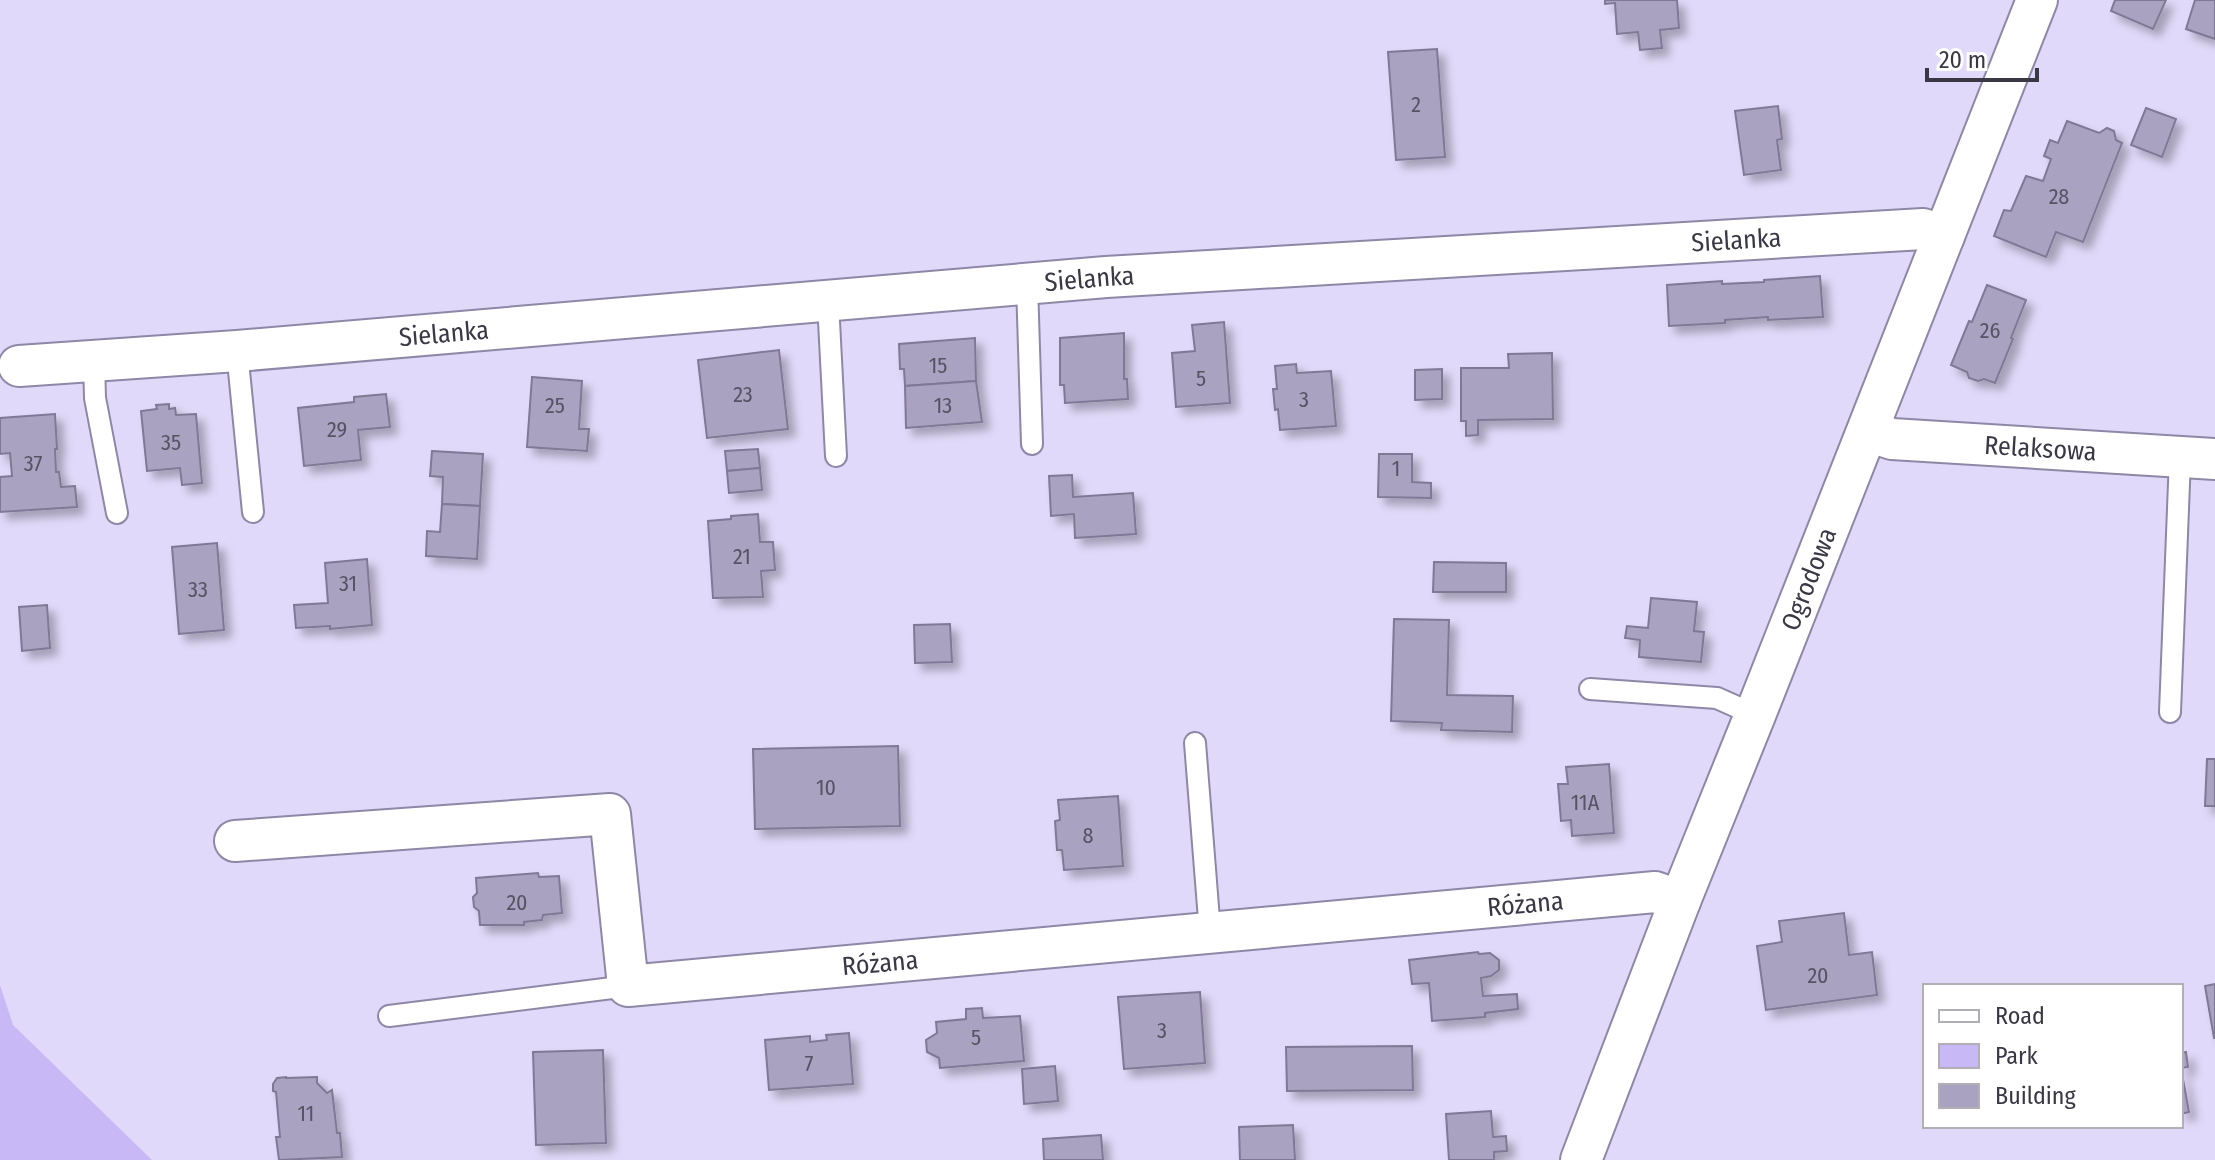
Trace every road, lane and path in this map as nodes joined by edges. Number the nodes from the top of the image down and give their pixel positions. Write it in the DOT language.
graph roads {
  1 [pos="2037,0"];
  2 [pos="1944,236"];
  3 [pos="1027,284"];
  4 [pos="828,302"];
  5 [pos="237,351"];
  6 [pos="94,361"];
  7 [pos="19,366"];
  8 [pos="1868,431"];
  9 [pos="1032,444"];
  10 [pos="836,456"];
  11 [pos="2197,458"];
  12 [pos="253,512"];
  13 [pos="117,513"];
  14 [pos="1590,689"];
  15 [pos="2170,712"];
  16 [pos="1755,715"];
  17 [pos="1195,743"];
  18 [pos="235,841"];
  19 [pos="1680,901"];
  20 [pos="1210,932"];
  21 [pos="628,986"];
  22 [pos="389,1016"];
  23 [pos="1581,1160"];
  1 -- 2 [label="street, Ogrodowa"];
  2 -- 3 [label="street, Sielanka"];
  2 -- 8 [label="street, Ogrodowa"];
  3 -- 4 [label="street, Sielanka"];
  3 -- 9 [label="lane"];
  4 -- 5 [label="street, Sielanka"];
  4 -- 10 [label="lane"];
  5 -- 6 [label="street, Sielanka"];
  5 -- 12 [label="lane"];
  6 -- 7 [label="street, Sielanka"];
  6 -- 13 [label="lane"];
  8 -- 11 [label="street, Relaksowa"];
  8 -- 16 [label="street, Ogrodowa"];
  11 -- 15 [label="lane"];
  14 -- 16 [label="lane"];
  16 -- 19 [label="street, Ogrodowa"];
  17 -- 20 [label="lane"];
  18 -- 21 [label="street"];
  19 -- 20 [label="street, Różana"];
  19 -- 23 [label="street, Ogrodowa"];
  20 -- 21 [label="street, Różana"];
  21 -- 22 [label="lane"];
}
